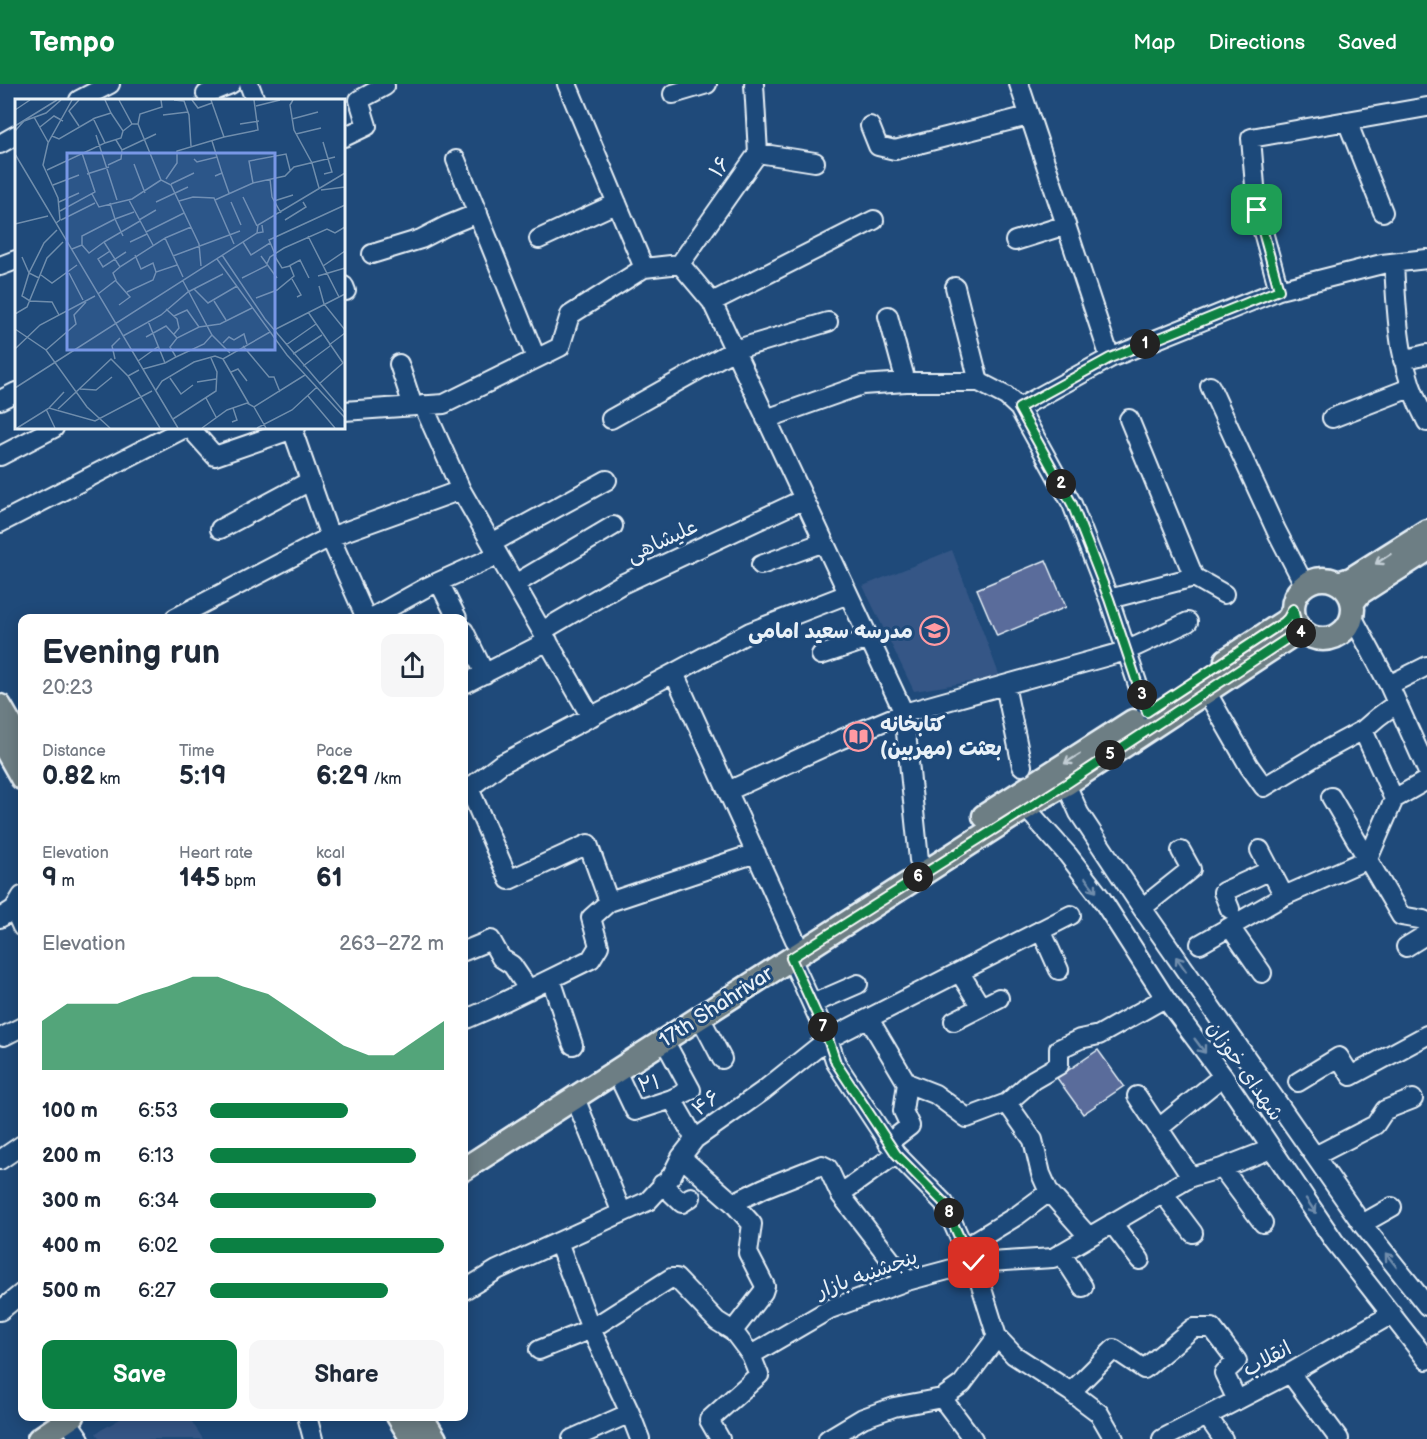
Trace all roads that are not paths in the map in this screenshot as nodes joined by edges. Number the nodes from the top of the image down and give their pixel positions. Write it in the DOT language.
graph roads {
  1 [pos="231,84"];
  2 [pos="249,84"];
  3 [pos="384,84"];
  4 [pos="567,84"];
  5 [pos="707,84"];
  6 [pos="754,84"];
  7 [pos="1019,84"];
  8 [pos="106,91"];
  9 [pos="206,94"];
  10 [pos="673,94"];
  11 [pos="82,99"];
  12 [pos="255,99"];
  13 [pos="1427,107"];
  14 [pos="1029,116"];
  15 [pos="1347,121"];
  16 [pos="870,126"];
  17 [pos="15,136"];
  18 [pos="345,136"];
  19 [pos="0,144"];
  20 [pos="758,153"];
  21 [pos="456,160"];
  22 [pos="815,162"];
  23 [pos="617,203"];
  24 [pos="478,213"];
  25 [pos="1383,213"];
  26 [pos="874,220"];
  27 [pos="1066,225"];
  28 [pos="539,239"];
  29 [pos="1015,242"];
  30 [pos="372,254"];
  31 [pos="1427,259"];
  32 [pos="15,260"];
  33 [pos="1394,262"];
  34 [pos="680,264"];
  35 [pos="0,266"];
  36 [pos="644,268"];
  37 [pos="955,287"];
  38 [pos="1279,290"];
  39 [pos="712,302"];
  40 [pos="888,316"];
  41 [pos="828,322"];
  42 [pos="734,350"];
  43 [pos="1427,354"];
  44 [pos="537,358"];
  45 [pos="1110,358"];
  46 [pos="1403,360"];
  47 [pos="399,364"];
  48 [pos="906,382"];
  49 [pos="979,382"];
  50 [pos="1210,386"];
  51 [pos="1410,388"];
  52 [pos="15,392"];
  53 [pos="0,400"];
  54 [pos="418,406"];
  55 [pos="1019,408"];
  56 [pos="345,411"];
  57 [pos="1426,417"];
  58 [pos="1332,418"];
  59 [pos="611,419"];
  60 [pos="766,419"];
  61 [pos="1129,419"];
  62 [pos="52,429"];
  63 [pos="183,429"];
  64 [pos="191,429"];
  65 [pos="291,429"];
  66 [pos="294,429"];
  67 [pos="0,456"];
  68 [pos="607,480"];
  69 [pos="310,481"];
  70 [pos="461,490"];
  71 [pos="804,499"];
  72 [pos="0,523"];
  73 [pos="613,526"];
  74 [pos="220,529"];
  75 [pos="1427,531"];
  76 [pos="330,537"];
  77 [pos="824,542"];
  78 [pos="495,549"];
  79 [pos="1427,550"];
  80 [pos="761,565"];
  81 [pos="1194,577"];
  82 [pos="439,582"];
  83 [pos="1338,583"];
  84 [pos="515,584"];
  85 [pos="1305,586"];
  86 [pos="848,594"];
  87 [pos="1224,594"];
  88 [pos="1109,599"];
  89 [pos="1293,609"];
  90 [pos="1353,610"];
  91 [pos="183,614"];
  92 [pos="366,614"];
  93 [pos="376,614"];
  94 [pos="455,614"];
  95 [pos="1188,622"];
  96 [pos="1303,633"];
  97 [pos="545,636"];
  98 [pos="468,639"];
  99 [pos="869,639"];
  100 [pos="1126,651"];
  101 [pos="821,655"];
  102 [pos="1427,666"];
  103 [pos="674,673"];
  104 [pos="485,674"];
  105 [pos="468,682"];
  106 [pos="1005,685"];
  107 [pos="1389,685"];
  108 [pos="1206,691"];
  109 [pos="1397,703"];
  110 [pos="0,706"];
  111 [pos="1147,712"];
  112 [pos="904,713"];
  113 [pos="591,717"];
  114 [pos="1364,730"];
  115 [pos="18,737"];
  116 [pos="0,740"];
  117 [pos="1022,766"];
  118 [pos="18,771"];
  119 [pos="1425,783"];
  120 [pos="1066,784"];
  121 [pos="468,789"];
  122 [pos="728,791"];
  123 [pos="468,794"];
  124 [pos="1331,796"];
  125 [pos="1394,799"];
  126 [pos="1026,808"];
  127 [pos="1096,838"];
  128 [pos="1260,850"];
  129 [pos="1181,851"];
  130 [pos="756,854"];
  131 [pos="1068,855"];
  132 [pos="1368,859"];
  133 [pos="919,860"];
  134 [pos="1271,870"];
  135 [pos="1284,896"];
  136 [pos="609,902"];
  137 [pos="1142,908"];
  138 [pos="1071,915"];
  139 [pos="1230,918"];
  140 [pos="1426,924"];
  141 [pos="1041,930"];
  142 [pos="1200,944"];
  143 [pos="1406,947"];
  144 [pos="468,949"];
  145 [pos="793,949"];
  146 [pos="1059,970"];
  147 [pos="960,973"];
  148 [pos="1262,973"];
  149 [pos="551,979"];
  150 [pos="858,984"];
  151 [pos="529,990"];
  152 [pos="999,998"];
  153 [pos="1165,998"];
  154 [pos="812,1004"];
  155 [pos="981,1007"];
  156 [pos="468,1017"];
  157 [pos="700,1017"];
  158 [pos="869,1018"];
  159 [pos="954,1021"];
  160 [pos="18,1029"];
  161 [pos="1427,1035"];
  162 [pos="4,1036"];
  163 [pos="828,1039"];
  164 [pos="664,1040"];
  165 [pos="573,1045"];
  166 [pos="722,1059"];
  167 [pos="616,1071"];
  168 [pos="1223,1076"];
  169 [pos="1298,1082"];
  170 [pos="907,1083"];
  171 [pos="1137,1095"];
  172 [pos="575,1098"];
  173 [pos="672,1099"];
  174 [pos="1413,1099"];
  175 [pos="1007,1102"];
  176 [pos="1159,1128"];
  177 [pos="695,1139"];
  178 [pos="18,1148"];
  179 [pos="892,1149"];
  180 [pos="1271,1149"];
  181 [pos="468,1152"];
  182 [pos="1315,1156"];
  183 [pos="681,1157"];
  184 [pos="0,1160"];
  185 [pos="468,1166"];
  186 [pos="1221,1168"];
  187 [pos="1191,1177"];
  188 [pos="662,1184"];
  189 [pos="1049,1192"];
  190 [pos="1163,1193"];
  191 [pos="840,1194"];
  192 [pos="691,1197"];
  193 [pos="733,1203"];
  194 [pos="1392,1207"];
  195 [pos="622,1213"];
  196 [pos="1112,1223"];
  197 [pos="1263,1223"];
  198 [pos="1362,1224"];
  199 [pos="1193,1233"];
  200 [pos="1089,1237"];
  201 [pos="558,1242"];
  202 [pos="1061,1253"];
  203 [pos="969,1255"];
  204 [pos="1140,1260"];
  205 [pos="907,1281"];
  206 [pos="1083,1287"];
  207 [pos="468,1288"];
  208 [pos="18,1296"];
  209 [pos="1425,1302"];
  210 [pos="0,1311"];
  211 [pos="1392,1314"];
  212 [pos="591,1329"];
  213 [pos="733,1331"];
  214 [pos="997,1337"];
  215 [pos="539,1350"];
  216 [pos="751,1355"];
  217 [pos="1427,1360"];
  218 [pos="1290,1373"];
  219 [pos="1071,1392"];
  220 [pos="942,1398"];
  221 [pos="1237,1400"];
  222 [pos="630,1413"];
  223 [pos="1207,1416"];
  224 [pos="66,1421"];
  225 [pos="71,1421"];
  226 [pos="308,1421"];
  227 [pos="401,1421"];
  228 [pos="424,1421"];
  229 [pos="39,1439"];
  230 [pos="80,1439"];
  231 [pos="313,1439"];
  232 [pos="412,1439"];
  233 [pos="435,1439"];
  234 [pos="572,1439"];
  235 [pos="640,1439"];
  236 [pos="720,1439"];
  237 [pos="828,1439"];
  238 [pos="974,1439"];
  239 [pos="1113,1439"];
  240 [pos="1162,1439"];
  241 [pos="1223,1439"];
  242 [pos="1339,1439"];
  1 -- 9 [label="street"];
  2 -- 12 [label="street"];
  3 -- 18 [label="street"];
  4 -- 23 [label="street"];
  5 -- 10 [label="street"];
  6 -- 20 [label="street, ۱۶"];
  7 -- 14 [label="street"];
  8 -- 11 [label="street"];
  13 -- 15 [label="street"];
  14 -- 16 [label="street"];
  14 -- 27 [label="street"];
  15 -- 25 [label="street"];
  15 -- 38 [label="street"];
  17 -- 19 [label="street"];
  20 -- 22 [label="street"];
  20 -- 34 [label="street, ۱۶"];
  21 -- 24 [label="street"];
  23 -- 28 [label="street"];
  23 -- 36 [label="street"];
  24 -- 30 [label="street"];
  24 -- 44 [label="street"];
  26 -- 39 [label="street"];
  27 -- 29 [label="street"];
  27 -- 45 [label="street"];
  31 -- 33 [label="street"];
  32 -- 35 [label="street"];
  33 -- 38 [label="street"];
  33 -- 46 [label="street"];
  34 -- 36 [label="street"];
  34 -- 39 [label="street"];
  36 -- 44 [label="street"];
  37 -- 49 [label="street"];
  38 -- 45 [label="street"];
  39 -- 42 [label="street"];
  40 -- 48 [label="street"];
  41 -- 42 [label="street"];
  42 -- 59 [label="street"];
  42 -- 60 [label="street"];
  43 -- 46 [label="street"];
  44 -- 54 [label="street"];
  45 -- 55 [label="street"];
  46 -- 51 [label="street"];
  47 -- 54 [label="street"];
  48 -- 49 [label="street"];
  48 -- 60 [label="street"];
  49 -- 55 [label="street"];
  50 -- 85 [label="street"];
  51 -- 57 [label="street"];
  51 -- 58 [label="street"];
  52 -- 53 [label="street"];
  54 -- 56 [label="street"];
  54 -- 70 [label="street"];
  55 -- 88 [label="street"];
  60 -- 71 [label="street"];
  61 -- 81 [label="street"];
  62 -- 67 [label="street"];
  63 -- 72 [label="street"];
  64 -- 65 [label="street"];
  66 -- 69 [label="street"];
  68 -- 78 [label="street"];
  69 -- 74 [label="street"];
  69 -- 76 [label="street"];
  70 -- 76 [label="street"];
  70 -- 78 [label="street"];
  71 -- 77 [label="street"];
  71 -- 97 [label="street, علیشاهی"];
  73 -- 84 [label="street"];
  75 -- 83 [label="main road, one-way"];
  76 -- 91 [label="street"];
  76 -- 92 [label="street"];
  77 -- 80 [label="street"];
  77 -- 86 [label="street"];
  78 -- 82 [label="street"];
  78 -- 84 [label="street"];
  79 -- 90 [label="main road"];
  81 -- 87 [label="street"];
  81 -- 88 [label="street"];
  82 -- 93 [label="street"];
  82 -- 94 [label="street"];
  83 -- 85 [label="main road"];
  83 -- 90 [label="main road"];
  84 -- 97 [label="street"];
  85 -- 89 [label="main road"];
  86 -- 99 [label="street"];
  86 -- 103 [label="street"];
  88 -- 100 [label="street"];
  89 -- 96 [label="main road"];
  89 -- 111 [label="main road, 17th Shahrivar"];
  90 -- 96 [label="main road"];
  90 -- 107 [label="street"];
  95 -- 100 [label="street"];
  96 -- 108 [label="main road, 17th Shahrivar"];
  97 -- 104 [label="street, علیشاهی"];
  97 -- 113 [label="street"];
  98 -- 104 [label="street"];
  99 -- 101 [label="street"];
  99 -- 112 [label="street"];
  100 -- 106 [label="street"];
  100 -- 111 [label="street"];
  102 -- 107 [label="street"];
  103 -- 113 [label="street"];
  103 -- 122 [label="street"];
  104 -- 105 [label="street, علیشاهی"];
  106 -- 112 [label="street"];
  106 -- 117 [label="street"];
  107 -- 109 [label="street"];
  108 -- 114 [label="street"];
  108 -- 120 [label="main road, 17th Shahrivar"];
  109 -- 114 [label="street"];
  109 -- 119 [label="street"];
  110 -- 115 [label="main road"];
  111 -- 133 [label="main road, 17th Shahrivar, one-way"];
  112 -- 122 [label="street"];
  112 -- 133 [label="street"];
  113 -- 121 [label="street"];
  114 -- 125 [label="street"];
  116 -- 118 [label="main road"];
  119 -- 125 [label="street"];
  120 -- 126 [label="main road, 17th Shahrivar"];
  120 -- 127 [label="street, شهدای خوزان"];
  122 -- 130 [label="street"];
  123 -- 136 [label="street"];
  124 -- 132 [label="street"];
  125 -- 132 [label="street"];
  126 -- 131 [label="street, شهدای خوزان"];
  126 -- 145 [label="main road, 17th Shahrivar"];
  127 -- 131 [label="street"];
  127 -- 137 [label="street, شهدای خوزان"];
  128 -- 134 [label="street"];
  129 -- 137 [label="street"];
  130 -- 136 [label="street"];
  130 -- 145 [label="street"];
  131 -- 153 [label="street, شهدای خوزان, one-way"];
  132 -- 135 [label="street"];
  132 -- 140 [label="street"];
  133 -- 145 [label="main road, 17th Shahrivar"];
  134 -- 135 [label="street"];
  134 -- 139 [label="street"];
  135 -- 139 [label="street"];
  136 -- 149 [label="street"];
  182 -- 137 [label="street, شهدای خوزان, one-way"];
  138 -- 141 [label="street, ۴۶"];
  139 -- 142 [label="street"];
  139 -- 148 [label="street"];
  140 -- 143 [label="street"];
  141 -- 146 [label="street"];
  141 -- 147 [label="street, ۴۶"];
  144 -- 151 [label="street"];
  145 -- 154 [label="street"];
  145 -- 157 [label="main road, 17th Shahrivar"];
  145 -- 181 [label="main road, 17th Shahrivar"];
  147 -- 155 [label="street"];
  147 -- 158 [label="street, ۴۶"];
  149 -- 151 [label="street"];
  149 -- 165 [label="street"];
  150 -- 154 [label="street"];
  151 -- 156 [label="street"];
  152 -- 155 [label="street"];
  153 -- 168 [label="street, شهدای خوزان, one-way"];
  153 -- 175 [label="street"];
  154 -- 163 [label="street"];
  155 -- 159 [label="street"];
  157 -- 164 [label="main road, 17th Shahrivar"];
  157 -- 166 [label="street"];
  158 -- 163 [label="street, ۴۶"];
  158 -- 170 [label="street"];
  160 -- 162 [label="street"];
  161 -- 169 [label="street"];
  163 -- 177 [label="street, ۴۶"];
  163 -- 179 [label="street"];
  164 -- 167 [label="main road, 17th Shahrivar"];
  164 -- 173 [label="street"];
  167 -- 172 [label="main road, 17th Shahrivar"];
  167 -- 173 [label="street, ۲۱"];
  168 -- 176 [label="street"];
  168 -- 180 [label="street, شهدای خوزان"];
  170 -- 175 [label="street"];
  170 -- 179 [label="street"];
  171 -- 176 [label="street"];
  172 -- 185 [label="main road, 17th Shahrivar"];
  172 -- 195 [label="street"];
  173 -- 177 [label="street, ۲۱"];
  174 -- 182 [label="street"];
  175 -- 189 [label="street"];
  176 -- 187 [label="street"];
  177 -- 183 [label="street, ۴۶"];
  178 -- 184 [label="street"];
  179 -- 191 [label="street"];
  179 -- 203 [label="street"];
  180 -- 186 [label="street, پنجشنبه بازار"];
  180 -- 211 [label="street, شهدای خوزان, one-way"];
  182 -- 198 [label="street, شهدای خوزان"];
  183 -- 188 [label="street, ۴۶"];
  183 -- 193 [label="street"];
  186 -- 187 [label="street, پنجشنبه بازار"];
  186 -- 197 [label="street"];
  187 -- 190 [label="street, پنجشنبه بازار"];
  188 -- 192 [label="street"];
  188 -- 195 [label="street, ۴۶"];
  189 -- 200 [label="street"];
  189 -- 203 [label="street"];
  190 -- 196 [label="street, پنجشنبه بازار"];
  190 -- 199 [label="street"];
  191 -- 193 [label="street"];
  191 -- 205 [label="street"];
  193 -- 213 [label="street"];
  194 -- 198 [label="street"];
  195 -- 201 [label="street, ۴۶"];
  196 -- 200 [label="street, پنجشنبه بازار"];
  196 -- 204 [label="street"];
  209 -- 198 [label="street, شهدای خوزان, one-way"];
  200 -- 202 [label="street, پنجشنبه بازار"];
  201 -- 207 [label="street"];
  201 -- 212 [label="street"];
  202 -- 203 [label="street, پنجشنبه بازار"];
  202 -- 206 [label="street"];
  203 -- 205 [label="street, پنجشنبه بازار"];
  203 -- 214 [label="street"];
  205 -- 216 [label="street, پنجشنبه بازار"];
  208 -- 210 [label="street"];
  211 -- 217 [label="street, شهدای خوزان"];
  211 -- 218 [label="street, انقلاب"];
  212 -- 213 [label="street"];
  212 -- 215 [label="street"];
  212 -- 222 [label="street"];
  213 -- 216 [label="street"];
  214 -- 219 [label="street"];
  214 -- 220 [label="street"];
  216 -- 236 [label="street"];
  218 -- 221 [label="street, انقلاب"];
  218 -- 242 [label="street"];
  219 -- 221 [label="street"];
  219 -- 239 [label="street"];
  220 -- 237 [label="street"];
  220 -- 238 [label="street"];
  221 -- 223 [label="street, انقلاب"];
  222 -- 234 [label="street"];
  222 -- 235 [label="street"];
  223 -- 240 [label="street, انقلاب"];
  223 -- 241 [label="street"];
  224 -- 229 [label="main road"];
  225 -- 230 [label="street"];
  226 -- 231 [label="street"];
  227 -- 232 [label="main road"];
  228 -- 233 [label="main road"];
}
